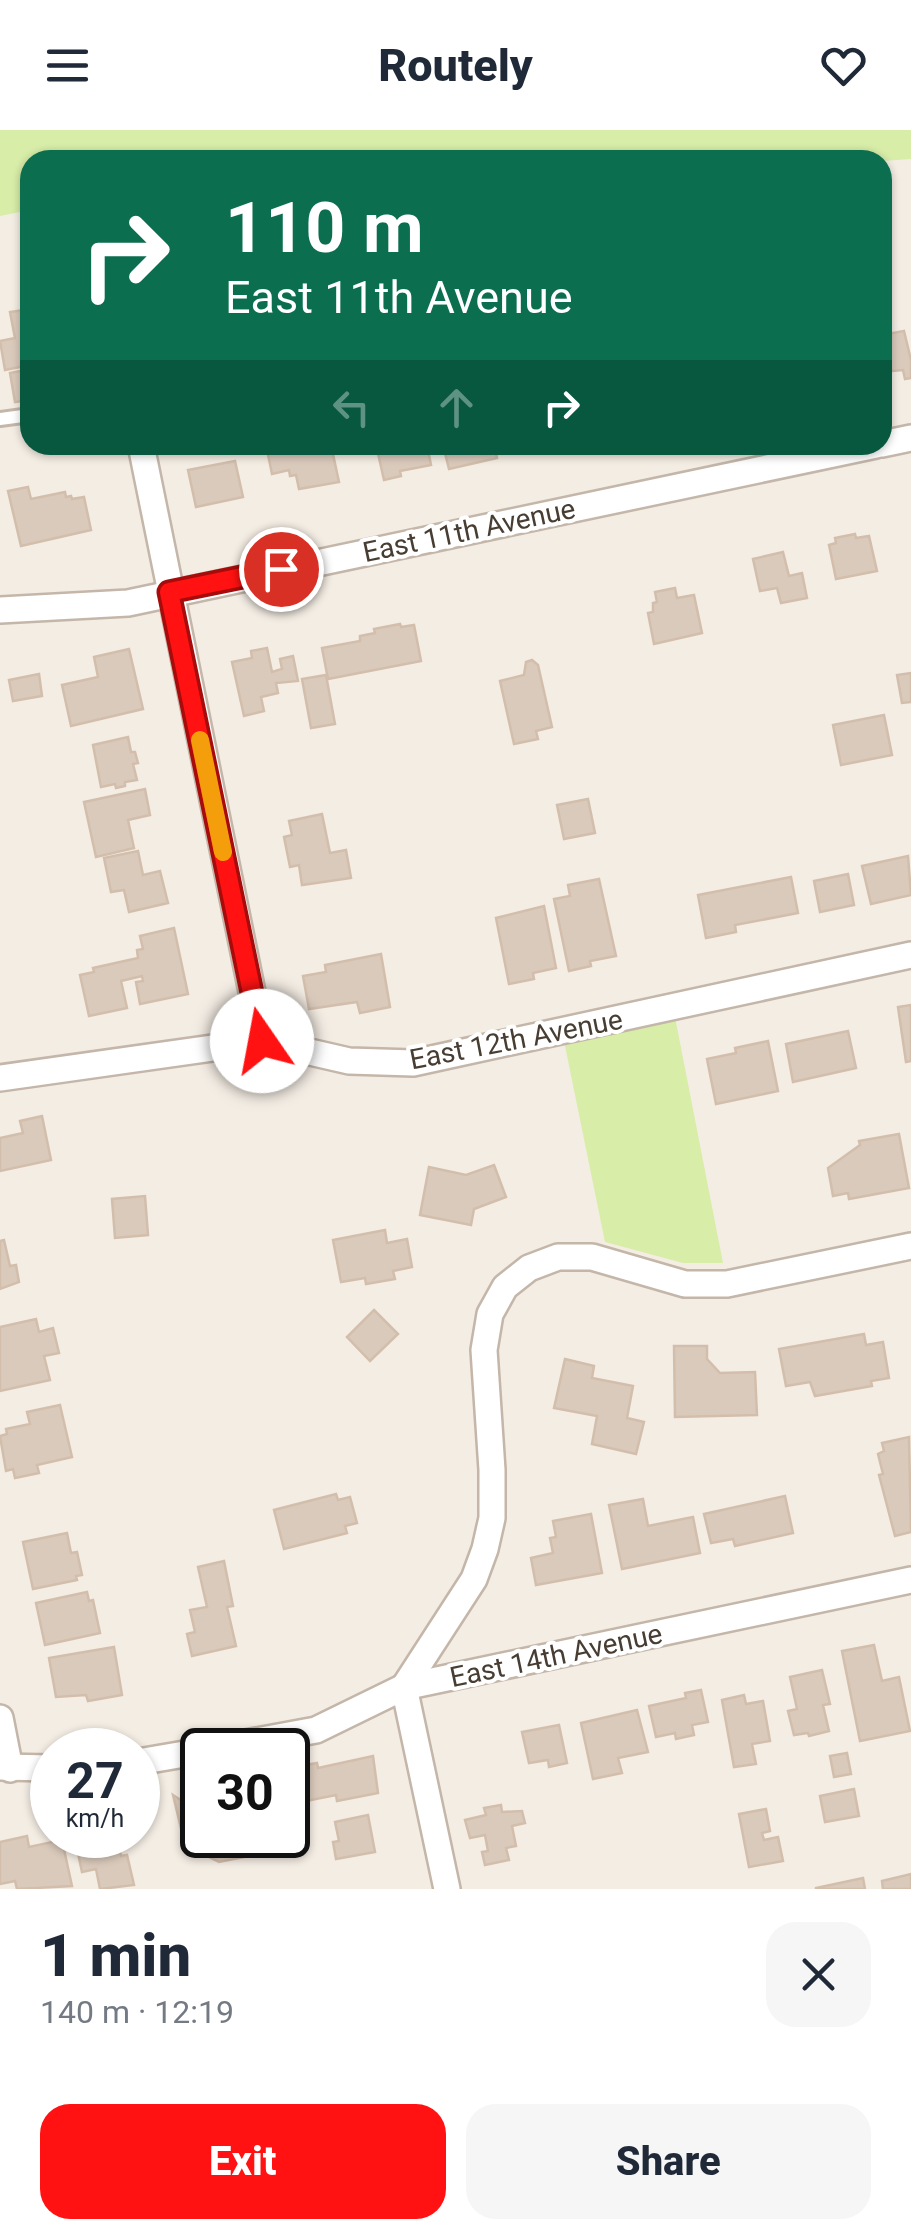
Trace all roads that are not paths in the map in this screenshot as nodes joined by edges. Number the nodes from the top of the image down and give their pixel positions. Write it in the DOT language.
graph roads {
  1 [pos="143,455"];
  2 [pos="826,455"];
  3 [pos="169,592"];
  4 [pos="0,610"];
  5 [pos="911,955"];
  6 [pos="262,1041"];
  7 [pos="0,1078"];
  8 [pos="911,1246"];
  9 [pos="911,1580"];
  10 [pos="404,1687"];
  11 [pos="0,1718"];
  12 [pos="310,1731"];
  13 [pos="5,1768"];
  14 [pos="446,1889"];
  1 -- 3 [label="street"];
  2 -- 3 [label="street, East 11th Avenue"];
  3 -- 4 [label="street, East 11th Avenue"];
  3 -- 6 [label="street"];
  5 -- 6 [label="street, East 12th Avenue"];
  6 -- 7 [label="street, East 12th Avenue"];
  8 -- 10 [label="street"];
  9 -- 10 [label="street, East 14th Avenue"];
  10 -- 12 [label="street, East 14th Avenue"];
  10 -- 14 [label="street"];
  11 -- 13 [label="street"];
}
